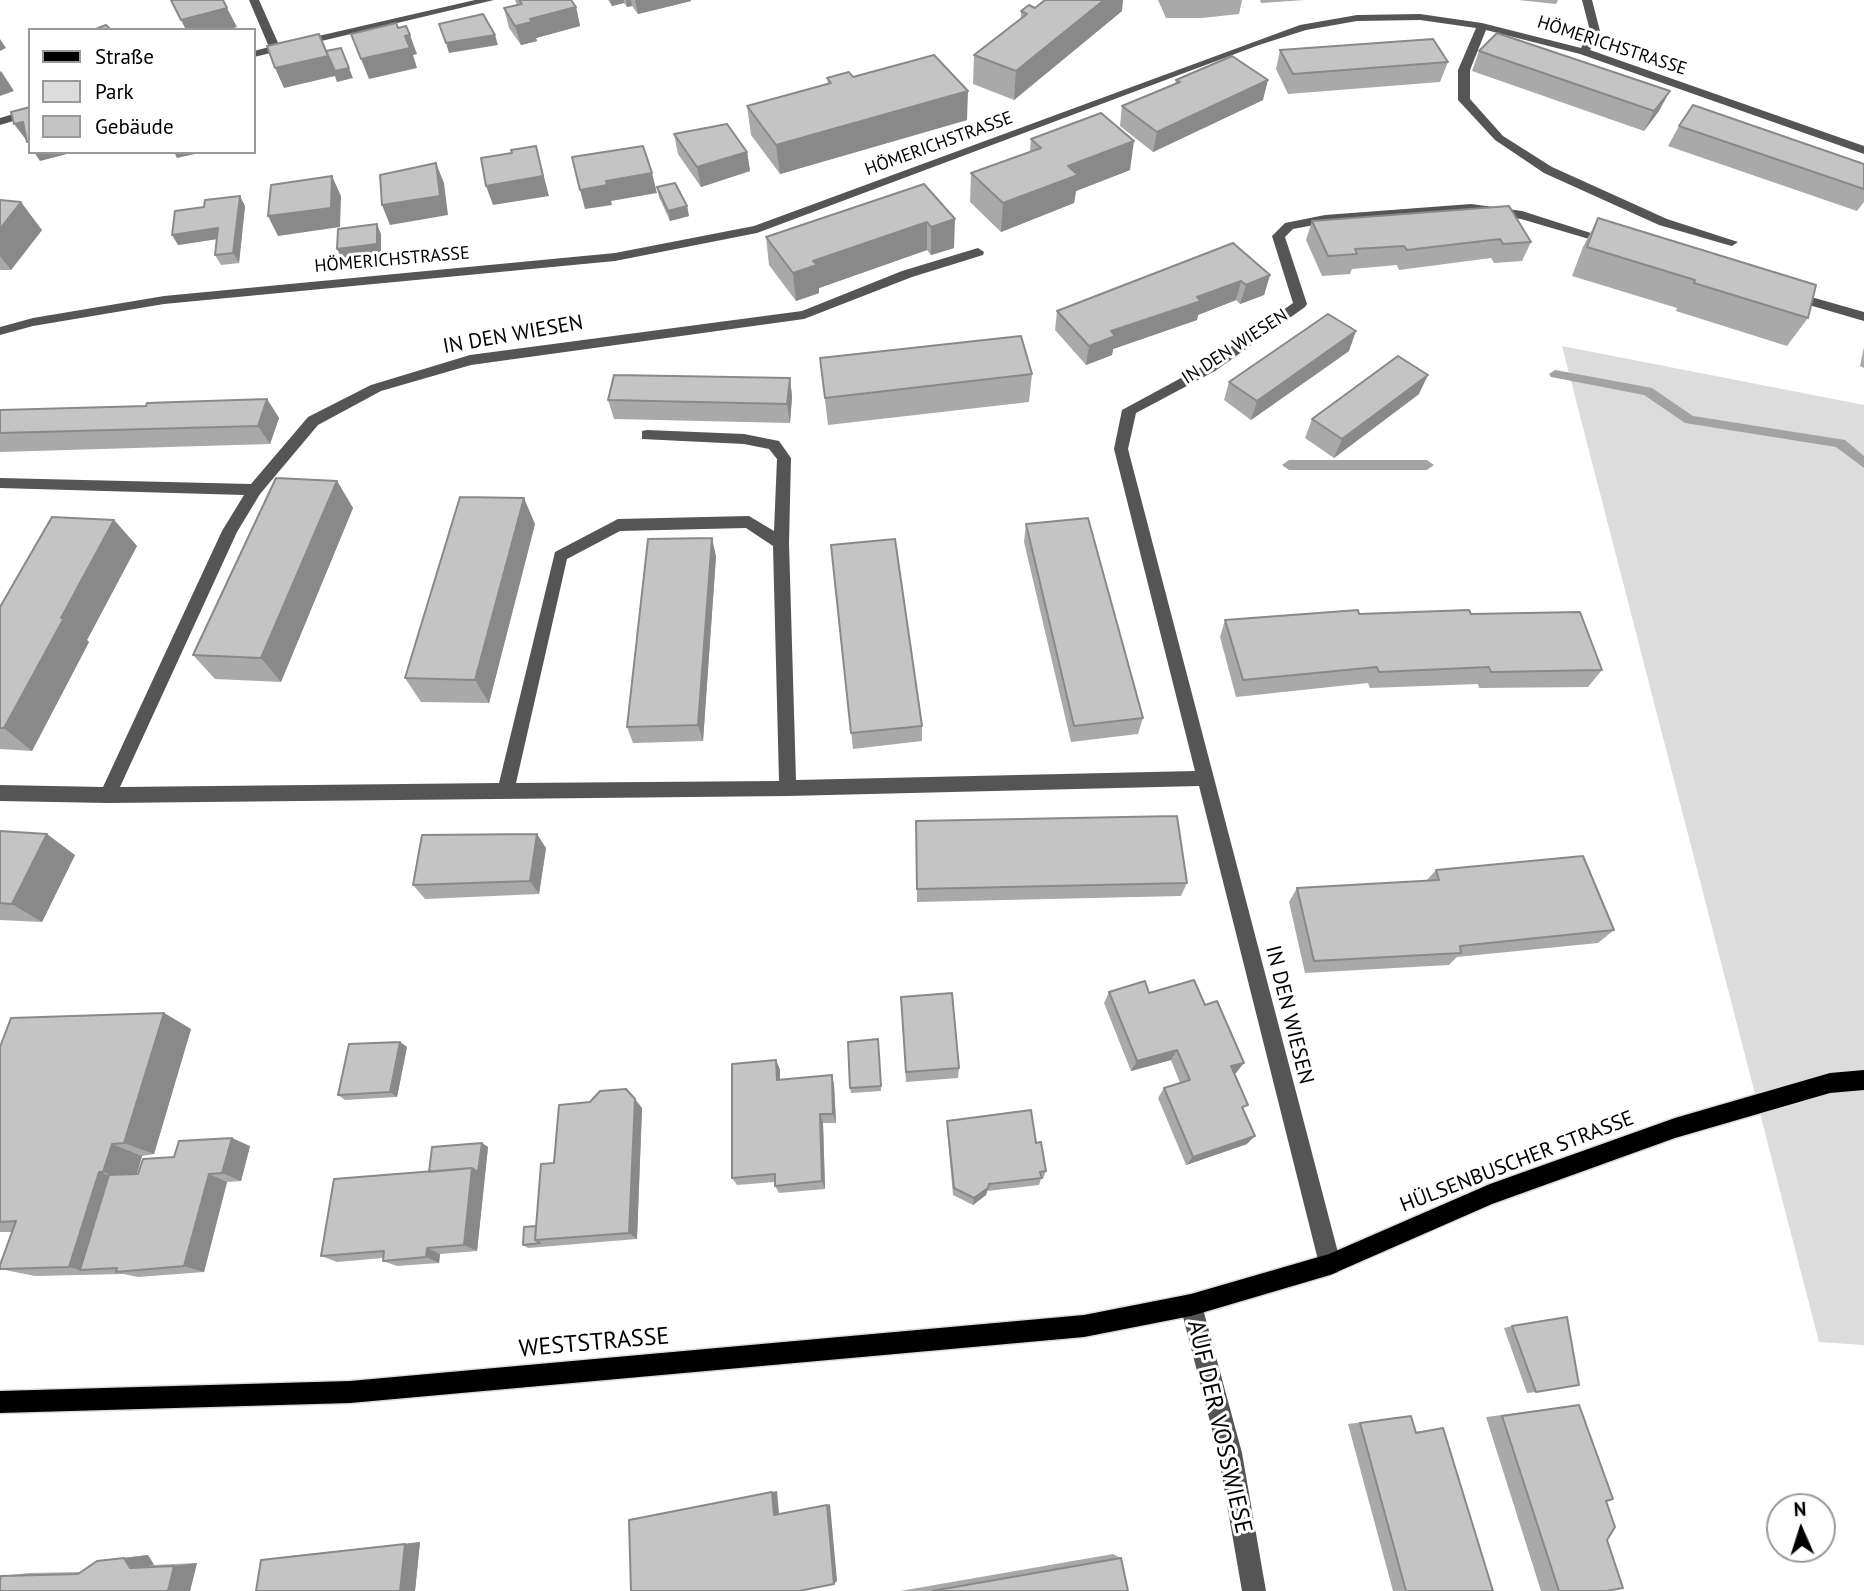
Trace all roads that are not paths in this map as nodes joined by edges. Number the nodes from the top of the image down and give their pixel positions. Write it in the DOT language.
graph roads {
  1 [pos="254,0"];
  2 [pos="488,0"];
  3 [pos="1587,0"];
  4 [pos="1482,26"];
  5 [pos="275,49"];
  6 [pos="1584,52"];
  7 [pos="256,54"];
  8 [pos="28,113"];
  9 [pos="0,122"];
  10 [pos="1864,150"];
  11 [pos="1731,242"];
  12 [pos="1627,246"];
  13 [pos="978,252"];
  14 [pos="1770,289"];
  15 [pos="1864,317"];
  16 [pos="0,331"];
  17 [pos="647,435"];
  18 [pos="0,483"];
  19 [pos="255,490"];
  20 [pos="781,543"];
  21 [pos="1205,778"];
  22 [pos="788,788"];
  23 [pos="506,791"];
  24 [pos="0,793"];
  25 [pos="108,795"];
  26 [pos="1864,1080"];
  27 [pos="1330,1264"];
  28 [pos="1191,1305"];
  29 [pos="0,1402"];
  30 [pos="1254,1591"];
  1 -- 5 [label="street"];
  2 -- 5 [label="street"];
  3 -- 6 [label="street"];
  4 -- 6 [label="street, HÖMERICHSTRASSE"];
  4 -- 11 [label="street"];
  4 -- 16 [label="street, HÖMERICHSTRASSE"];
  5 -- 7 [label="street"];
  6 -- 10 [label="street, HÖMERICHSTRASSE"];
  8 -- 9 [label="street"];
  12 -- 21 [label="street, IN DEN WIESEN"];
  13 -- 19 [label="street, IN DEN WIESEN"];
  14 -- 15 [label="street"];
  17 -- 20 [label="street"];
  18 -- 19 [label="street"];
  19 -- 25 [label="street, IN DEN WIESEN"];
  20 -- 22 [label="street"];
  20 -- 23 [label="street"];
  21 -- 22 [label="street"];
  21 -- 27 [label="street, IN DEN WIESEN"];
  22 -- 23 [label="street"];
  23 -- 25 [label="street"];
  24 -- 25 [label="street"];
  26 -- 27 [label="main road, HÜLSENBUSCHER STRASSE"];
  27 -- 28 [label="main road, HÜLSENBUSCHER STRASSE"];
  28 -- 29 [label="main road, WESTSTRASSE"];
  28 -- 30 [label="street, AUF DER VOSSWIESE"];
}
